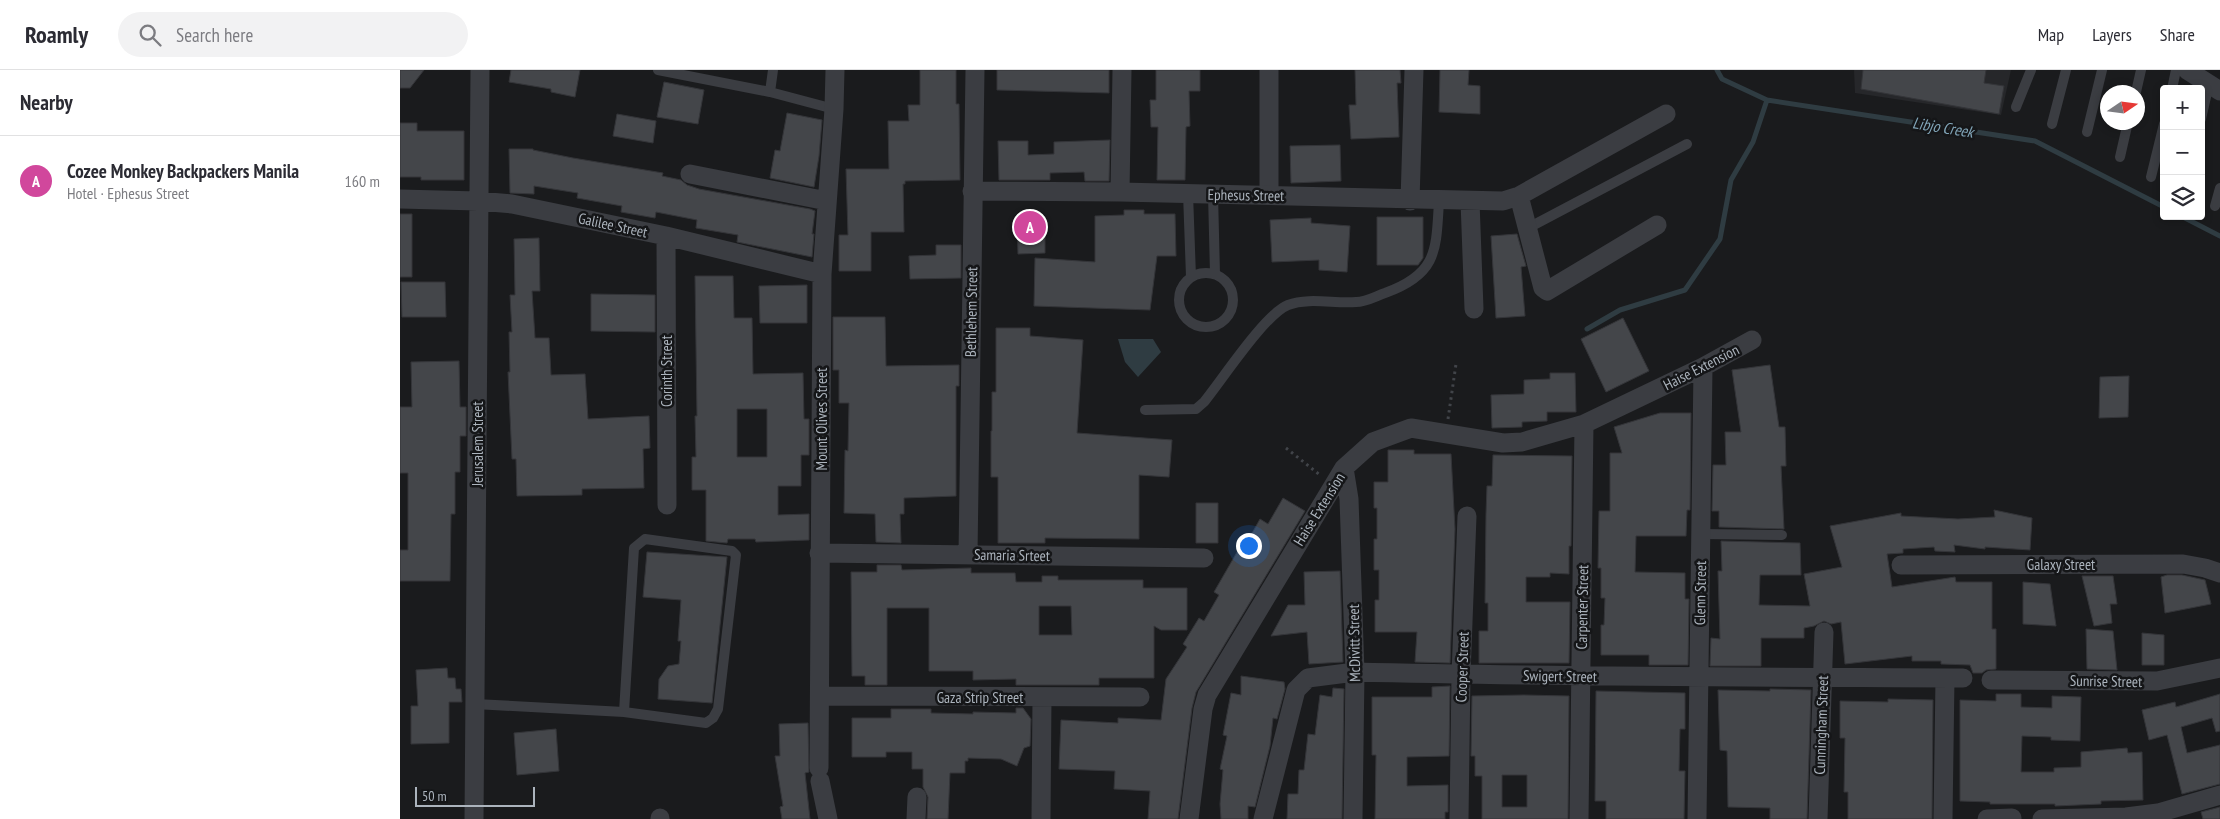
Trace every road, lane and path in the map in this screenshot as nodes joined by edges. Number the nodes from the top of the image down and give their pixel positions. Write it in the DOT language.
graph roads {
  1 [pos="480,70"];
  2 [pos="658,70"];
  3 [pos="773,70"];
  4 [pos="835,70"];
  5 [pos="974,70"];
  6 [pos="1122,70"];
  7 [pos="1269,70"];
  8 [pos="1414,70"];
  9 [pos="2030,70"];
  10 [pos="2066,70"];
  11 [pos="2102,70"];
  12 [pos="2141,70"];
  13 [pos="2176,70"];
  14 [pos="2187,70"];
  15 [pos="2138,85"];
  16 [pos="2173,85"];
  17 [pos="2215,87"];
  18 [pos="770,92"];
  19 [pos="2016,107"];
  20 [pos="834,109"];
  21 [pos="2205,110"];
  22 [pos="1666,114"];
  23 [pos="2052,124"];
  24 [pos="2126,130"];
  25 [pos="2163,130"];
  26 [pos="2088,132"];
  27 [pos="1687,144"];
  28 [pos="2120,157"];
  29 [pos="690,174"];
  30 [pos="2151,177"];
  31 [pos="2220,188"];
  32 [pos="972,191"];
  33 [pos="1120,192"];
  34 [pos="1188,193"];
  35 [pos="1213,194"];
  36 [pos="1269,195"];
  37 [pos="1519,196"];
  38 [pos="400,199"];
  39 [pos="478,200"];
  40 [pos="1410,200"];
  41 [pos="1439,200"];
  42 [pos="827,201"];
  43 [pos="1470,201"];
  44 [pos="2215,206"];
  45 [pos="1656,225"];
  46 [pos="1528,228"];
  47 [pos="666,236"];
  48 [pos="822,274"];
  49 [pos="1215,274"];
  50 [pos="1191,278"];
  51 [pos="1474,309"];
  52 [pos="1752,340"];
  53 [pos="1456,364"];
  54 [pos="1703,367"];
  55 [pos="1145,410"];
  56 [pos="1584,424"];
  57 [pos="1446,435"];
  58 [pos="1286,448"];
  59 [pos="1344,468"];
  60 [pos="667,506"];
  61 [pos="1467,516"];
  62 [pos="1701,534"];
  63 [pos="1782,536"];
  64 [pos="819,553"];
  65 [pos="968,554"];
  66 [pos="1204,558"];
  67 [pos="1901,565"];
  68 [pos="2220,573"];
  69 [pos="1824,632"];
  70 [pos="2220,668"];
  71 [pos="1355,672"];
  72 [pos="1461,675"];
  73 [pos="1581,676"];
  74 [pos="1823,676"];
  75 [pos="1698,678"];
  76 [pos="1991,680"];
  77 [pos="820,696"];
  78 [pos="1042,697"];
  79 [pos="1140,698"];
  80 [pos="475,704"];
  81 [pos="624,712"];
  82 [pos="2220,795"];
  83 [pos="917,797"];
  84 [pos="2012,818"];
  85 [pos="474,819"];
  86 [pos="828,819"];
  87 [pos="916,819"];
  88 [pos="1041,819"];
  89 [pos="1189,819"];
  90 [pos="1263,819"];
  91 [pos="1353,819"];
  92 [pos="1459,819"];
  93 [pos="1579,819"];
  94 [pos="1697,819"];
  95 [pos="1818,819"];
  96 [pos="1943,819"];
  97 [pos="1987,819"];
  98 [pos="2042,819"];
  1 -- 39 [label="street, Jerusalem Street"];
  2 -- 18 [label="lane"];
  3 -- 18 [label="lane"];
  4 -- 20 [label="street, Mount Olives Street"];
  5 -- 32 [label="street, Bethlehem Street"];
  6 -- 33 [label="street"];
  7 -- 36 [label="street"];
  8 -- 40 [label="street"];
  9 -- 19 [label="lane"];
  10 -- 23 [label="lane"];
  11 -- 26 [label="lane"];
  12 -- 15 [label="lane"];
  13 -- 16 [label="lane"];
  14 -- 17 [label="street"];
  17 -- 21 [label="lane"];
  18 -- 20 [label="lane"];
  20 -- 42 [label="street, Mount Olives Street"];
  22 -- 37 [label="street, Ephesus Street"];
  24 -- 28 [label="lane"];
  25 -- 30 [label="lane"];
  27 -- 46 [label="lane"];
  29 -- 42 [label="street"];
  31 -- 44 [label="lane"];
  32 -- 33 [label="street, Ephesus Street"];
  32 -- 65 [label="street, Bethlehem Street"];
  33 -- 34 [label="street, Ephesus Street"];
  34 -- 35 [label="street, Ephesus Street"];
  34 -- 50 [label="lane"];
  35 -- 36 [label="street, Ephesus Street"];
  35 -- 49 [label="lane"];
  36 -- 40 [label="street, Ephesus Street"];
  37 -- 43 [label="street, Ephesus Street"];
  37 -- 46 [label="street"];
  38 -- 39 [label="street, Galilee Street"];
  39 -- 47 [label="street, Galilee Street"];
  39 -- 80 [label="street, Jerusalem Street"];
  40 -- 41 [label="street, Ephesus Street"];
  41 -- 43 [label="street, Ephesus Street"];
  41 -- 55 [label="lane"];
  42 -- 48 [label="street, Mount Olives Street"];
  43 -- 51 [label="street"];
  45 -- 46 [label="street"];
  47 -- 48 [label="street, Galilee Street"];
  47 -- 60 [label="street, Corinth Street"];
  48 -- 64 [label="street, Mount Olives Street"];
  49 -- 50 [label="lane"];
  49 -- 50 [label="lane"];
  52 -- 54 [label="street, Haise Extension"];
  53 -- 57 [label="path"];
  54 -- 56 [label="street, Haise Extension"];
  54 -- 62 [label="street, Glenn Street"];
  56 -- 57 [label="street, Haise Extension"];
  56 -- 73 [label="street, Carpenter Street"];
  57 -- 59 [label="street, Haise Extension"];
  58 -- 59 [label="path"];
  59 -- 71 [label="street, McDivitt Street"];
  59 -- 89 [label="street, Haise Extension"];
  61 -- 72 [label="street, Cooper Street"];
  62 -- 63 [label="lane"];
  62 -- 75 [label="street, Glenn Street"];
  64 -- 65 [label="street, Samaria Srteet"];
  64 -- 77 [label="street, Mount Olives Street"];
  65 -- 66 [label="street, Samaria Srteet"];
  67 -- 68 [label="street, Galaxy Street"];
  69 -- 74 [label="street, Cunningham Street"];
  70 -- 76 [label="street, Sunrise Street"];
  71 -- 72 [label="street, Swigert Street"];
  71 -- 90 [label="street, Swigert Street"];
  71 -- 91 [label="street, McDivitt Street"];
  72 -- 73 [label="street, Swigert Street"];
  72 -- 92 [label="street, Cooper Street"];
  73 -- 75 [label="street, Swigert Street"];
  73 -- 93 [label="street, Carpenter Street"];
  74 -- 75 [label="street, Swigert Street"];
  74 -- 95 [label="street, Cunningham Street"];
  74 -- 96 [label="street, Swigert Street"];
  75 -- 94 [label="street, Glenn Street"];
  77 -- 78 [label="street, Gaza Strip Street"];
  77 -- 86 [label="street, Mount Olives Street"];
  78 -- 79 [label="street, Gaza Strip Street"];
  78 -- 88 [label="street"];
  80 -- 81 [label="lane"];
  80 -- 85 [label="street, Jerusalem Street"];
  81 -- 81 [label="lane"];
  82 -- 98 [label="street"];
  83 -- 87 [label="street"];
  84 -- 97 [label="street"];
}
